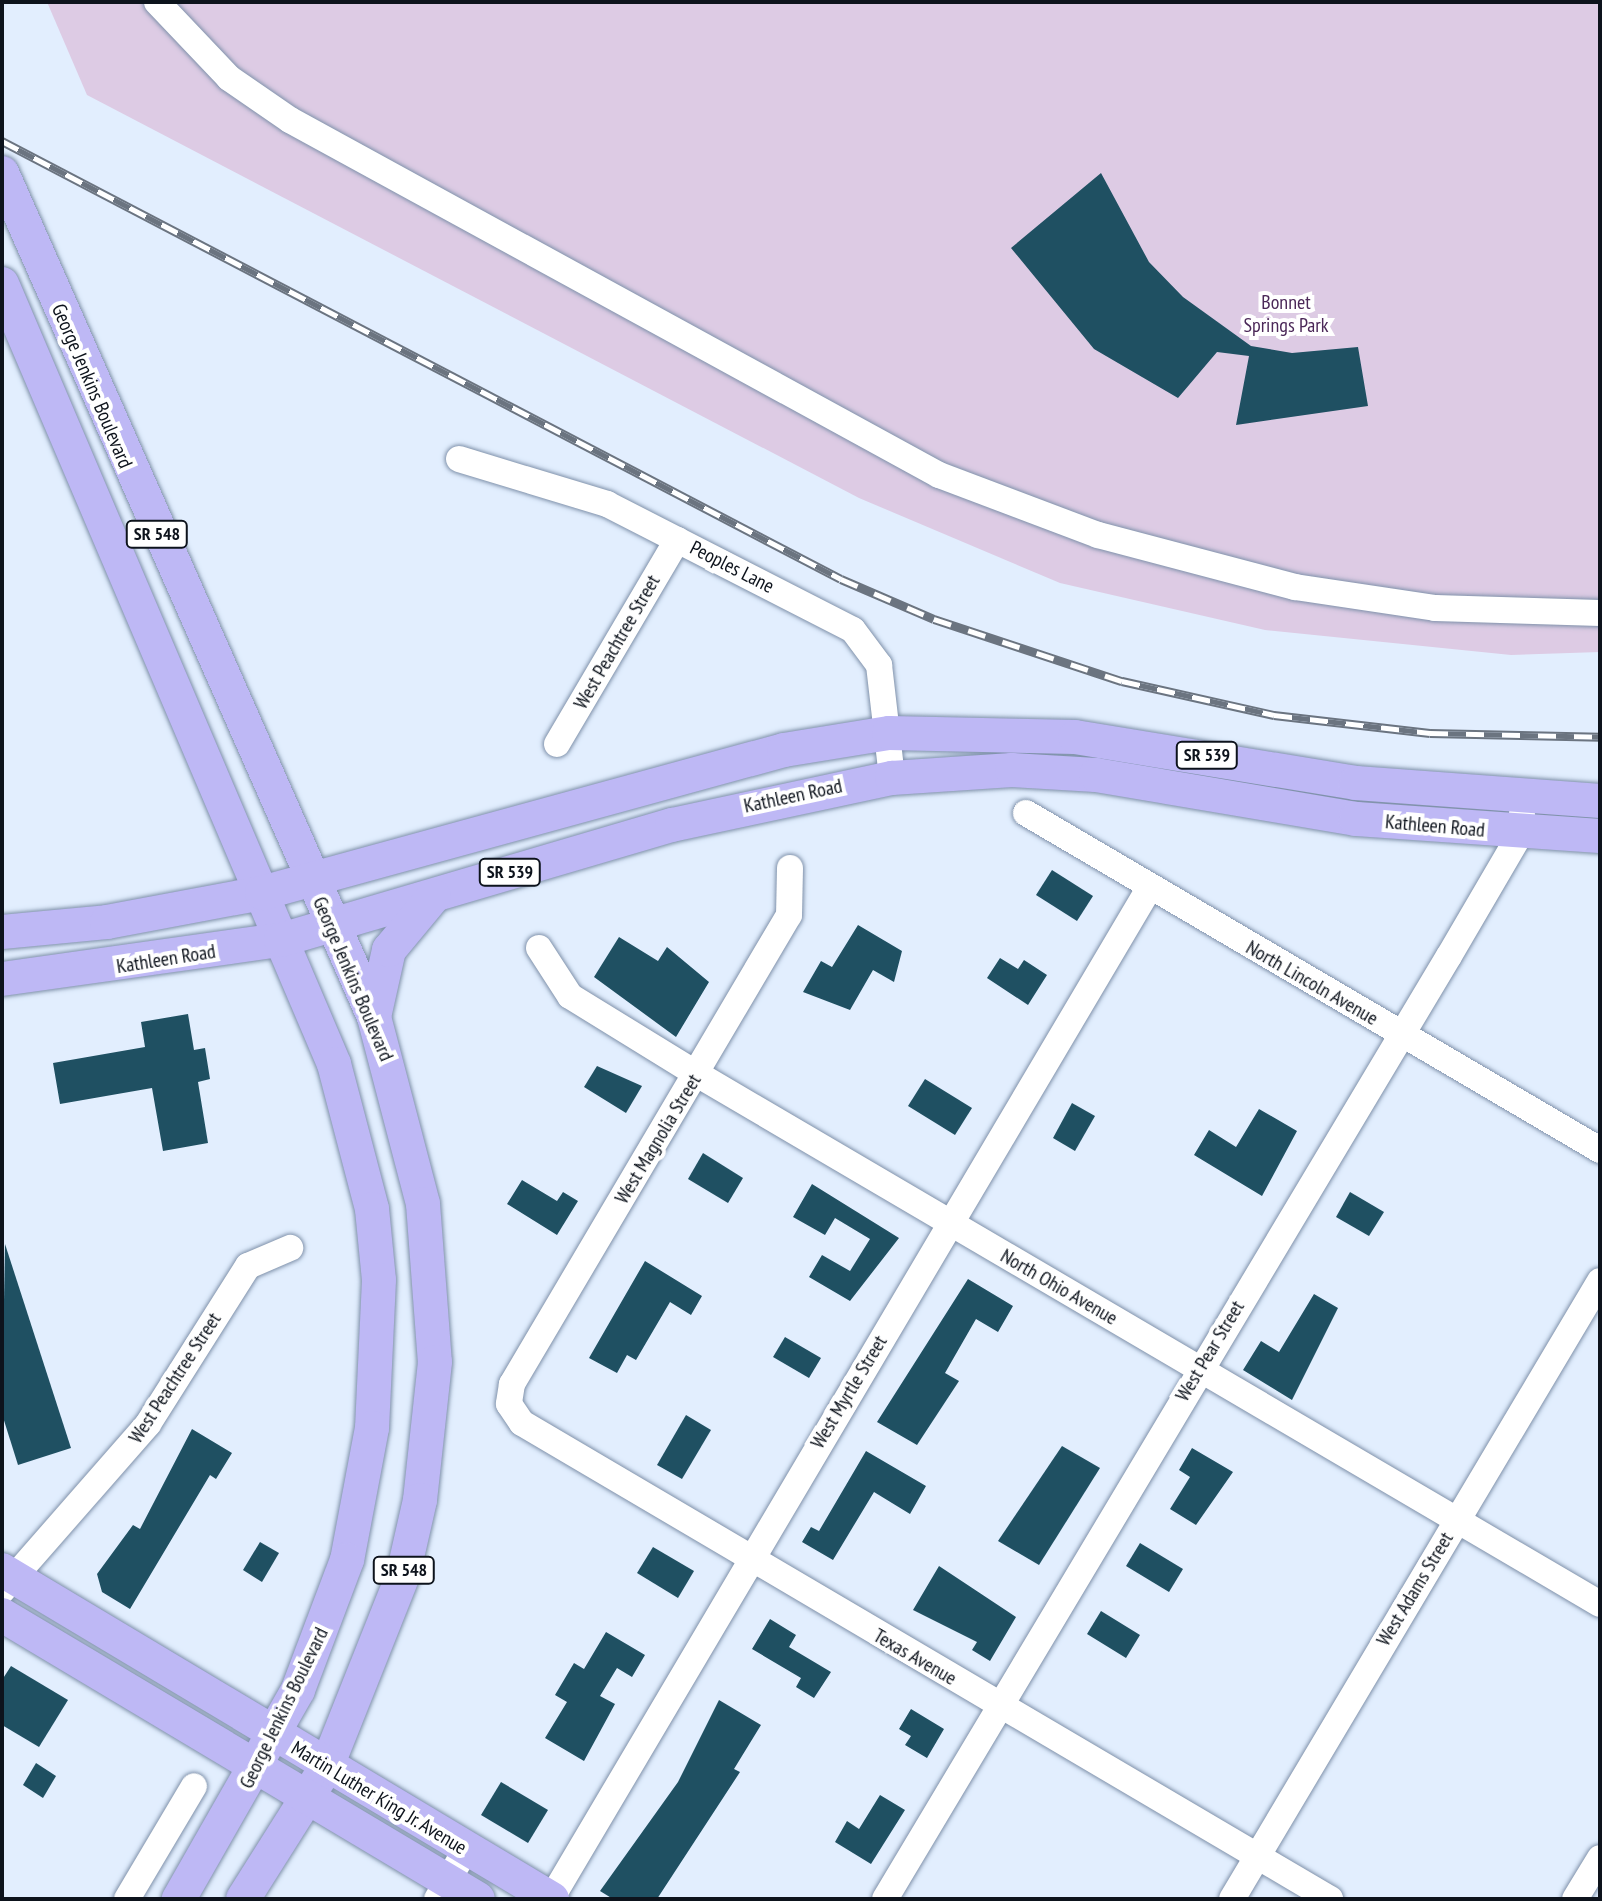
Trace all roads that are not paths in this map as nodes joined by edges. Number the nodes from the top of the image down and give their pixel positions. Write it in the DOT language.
graph roads {
  1 [pos="157,2"];
  2 [pos="5,180"];
  3 [pos="2,284"];
  4 [pos="459,459"];
  5 [pos="677,540"];
  6 [pos="1600,613"];
  7 [pos="889,733"];
  8 [pos="557,744"];
  9 [pos="892,778"];
  10 [pos="1600,801"];
  11 [pos="1026,813"];
  12 [pos="1522,817"];
  13 [pos="1600,836"];
  14 [pos="790,868"];
  15 [pos="310,879"];
  16 [pos="1150,887"];
  17 [pos="262,893"];
  18 [pos="436,894"];
  19 [pos="329,924"];
  20 [pos="2,932"];
  21 [pos="281,940"];
  22 [pos="539,948"];
  23 [pos="2,979"];
  24 [pos="374,1017"];
  25 [pos="1401,1035"];
  26 [pos="697,1074"];
  27 [pos="1600,1150"];
  28 [pos="949,1224"];
  29 [pos="290,1248"];
  30 [pos="1600,1281"];
  31 [pos="1200,1369"];
  32 [pos="509,1404"];
  33 [pos="1457,1520"];
  34 [pos="750,1560"];
  35 [pos="5,1580"];
  36 [pos="1600,1604"];
  37 [pos="2,1615"];
  38 [pos="1001,1706"];
  39 [pos="275,1735"];
  40 [pos="327,1766"];
  41 [pos="258,1767"];
  42 [pos="194,1786"];
  43 [pos="304,1795"];
  44 [pos="465,1851"];
  45 [pos="1258,1857"];
  46 [pos="1600,1858"];
  47 [pos="442,1890"];
  48 [pos="127,1899"];
  49 [pos="179,1899"];
  50 [pos="243,1899"];
  51 [pos="478,1899"];
  52 [pos="552,1899"];
  53 [pos="885,1899"];
  54 [pos="1232,1899"];
  55 [pos="1330,1899"];
  56 [pos="1575,1899"];
  1 -- 6 [label="street"];
  2 -- 15 [label="main road, George Jenkins Boulevard / SR 548"];
  3 -- 17 [label="main road, George Jenkins Boulevard / SR 548"];
  4 -- 5 [label="street, Peoples Lane"];
  5 -- 7 [label="street, Peoples Lane"];
  5 -- 8 [label="street, West Peachtree Street"];
  7 -- 9 [label="street, Peoples Lane"];
  7 -- 12 [label="main road, Kathleen Road / SR 539"];
  7 -- 15 [label="main road, Kathleen Road / SR 539"];
  9 -- 12 [label="main road, Kathleen Road / SR 539"];
  9 -- 18 [label="main road, Kathleen Road / SR 539"];
  10 -- 12 [label="main road, Kathleen Road / SR 539"];
  11 -- 16 [label="street, North Lincoln Avenue"];
  12 -- 13 [label="main road, Kathleen Road / SR 539"];
  12 -- 25 [label="street, West Pear Street"];
  14 -- 26 [label="street, West Magnolia Street"];
  15 -- 17 [label="main road, Kathleen Road / SR 539"];
  15 -- 19 [label="main road, George Jenkins Boulevard / SR 548"];
  16 -- 25 [label="street, North Lincoln Avenue"];
  16 -- 28 [label="street, West Myrtle Street"];
  17 -- 20 [label="main road, Kathleen Road / SR 539"];
  17 -- 21 [label="main road, George Jenkins Boulevard / SR 548"];
  18 -- 19 [label="main road, Kathleen Road / SR 539"];
  18 -- 24 [label="main road"];
  19 -- 21 [label="main road, Kathleen Road / SR 539"];
  19 -- 24 [label="main road, George Jenkins Boulevard / SR 548"];
  21 -- 23 [label="main road, Kathleen Road / SR 539"];
  21 -- 39 [label="main road, George Jenkins Boulevard / SR 548"];
  22 -- 26 [label="street, North Ohio Avenue"];
  24 -- 40 [label="main road, George Jenkins Boulevard / SR 548"];
  25 -- 27 [label="street, North Lincoln Avenue"];
  25 -- 31 [label="street, West Pear Street"];
  26 -- 28 [label="street, North Ohio Avenue"];
  26 -- 32 [label="street, West Magnolia Street"];
  28 -- 31 [label="street, North Ohio Avenue"];
  28 -- 34 [label="street, West Myrtle Street"];
  29 -- 35 [label="street, West Peachtree Street"];
  30 -- 33 [label="street, West Adams Street"];
  31 -- 33 [label="street, North Ohio Avenue"];
  31 -- 38 [label="street, West Pear Street"];
  32 -- 34 [label="street, Texas Avenue"];
  33 -- 36 [label="street, North Ohio Avenue"];
  33 -- 45 [label="street, West Adams Street"];
  34 -- 38 [label="street, Texas Avenue"];
  34 -- 52 [label="street, West Myrtle Street"];
  35 -- 39 [label="main road, Martin Luther King Jr. Avenue"];
  37 -- 41 [label="main road, Martin Luther King Jr. Avenue"];
  38 -- 45 [label="street, Texas Avenue"];
  38 -- 53 [label="street, West Pear Street"];
  39 -- 40 [label="main road, Martin Luther King Jr. Avenue"];
  39 -- 41 [label="main road, George Jenkins Boulevard / SR 548"];
  40 -- 43 [label="main road, George Jenkins Boulevard / SR 548"];
  40 -- 44 [label="main road, Martin Luther King Jr. Avenue"];
  41 -- 43 [label="main road, Martin Luther King Jr. Avenue"];
  41 -- 49 [label="main road, George Jenkins Boulevard / SR 548"];
  42 -- 48 [label="street"];
  43 -- 47 [label="main road, Martin Luther King Jr. Avenue"];
  43 -- 50 [label="main road, George Jenkins Boulevard / SR 548"];
  44 -- 47 [label="street"];
  44 -- 52 [label="main road, Martin Luther King Jr. Avenue"];
  45 -- 54 [label="street, West Adams Street"];
  45 -- 55 [label="street, Texas Avenue"];
  46 -- 56 [label="street"];
  47 -- 51 [label="main road, Martin Luther King Jr. Avenue"];
}
